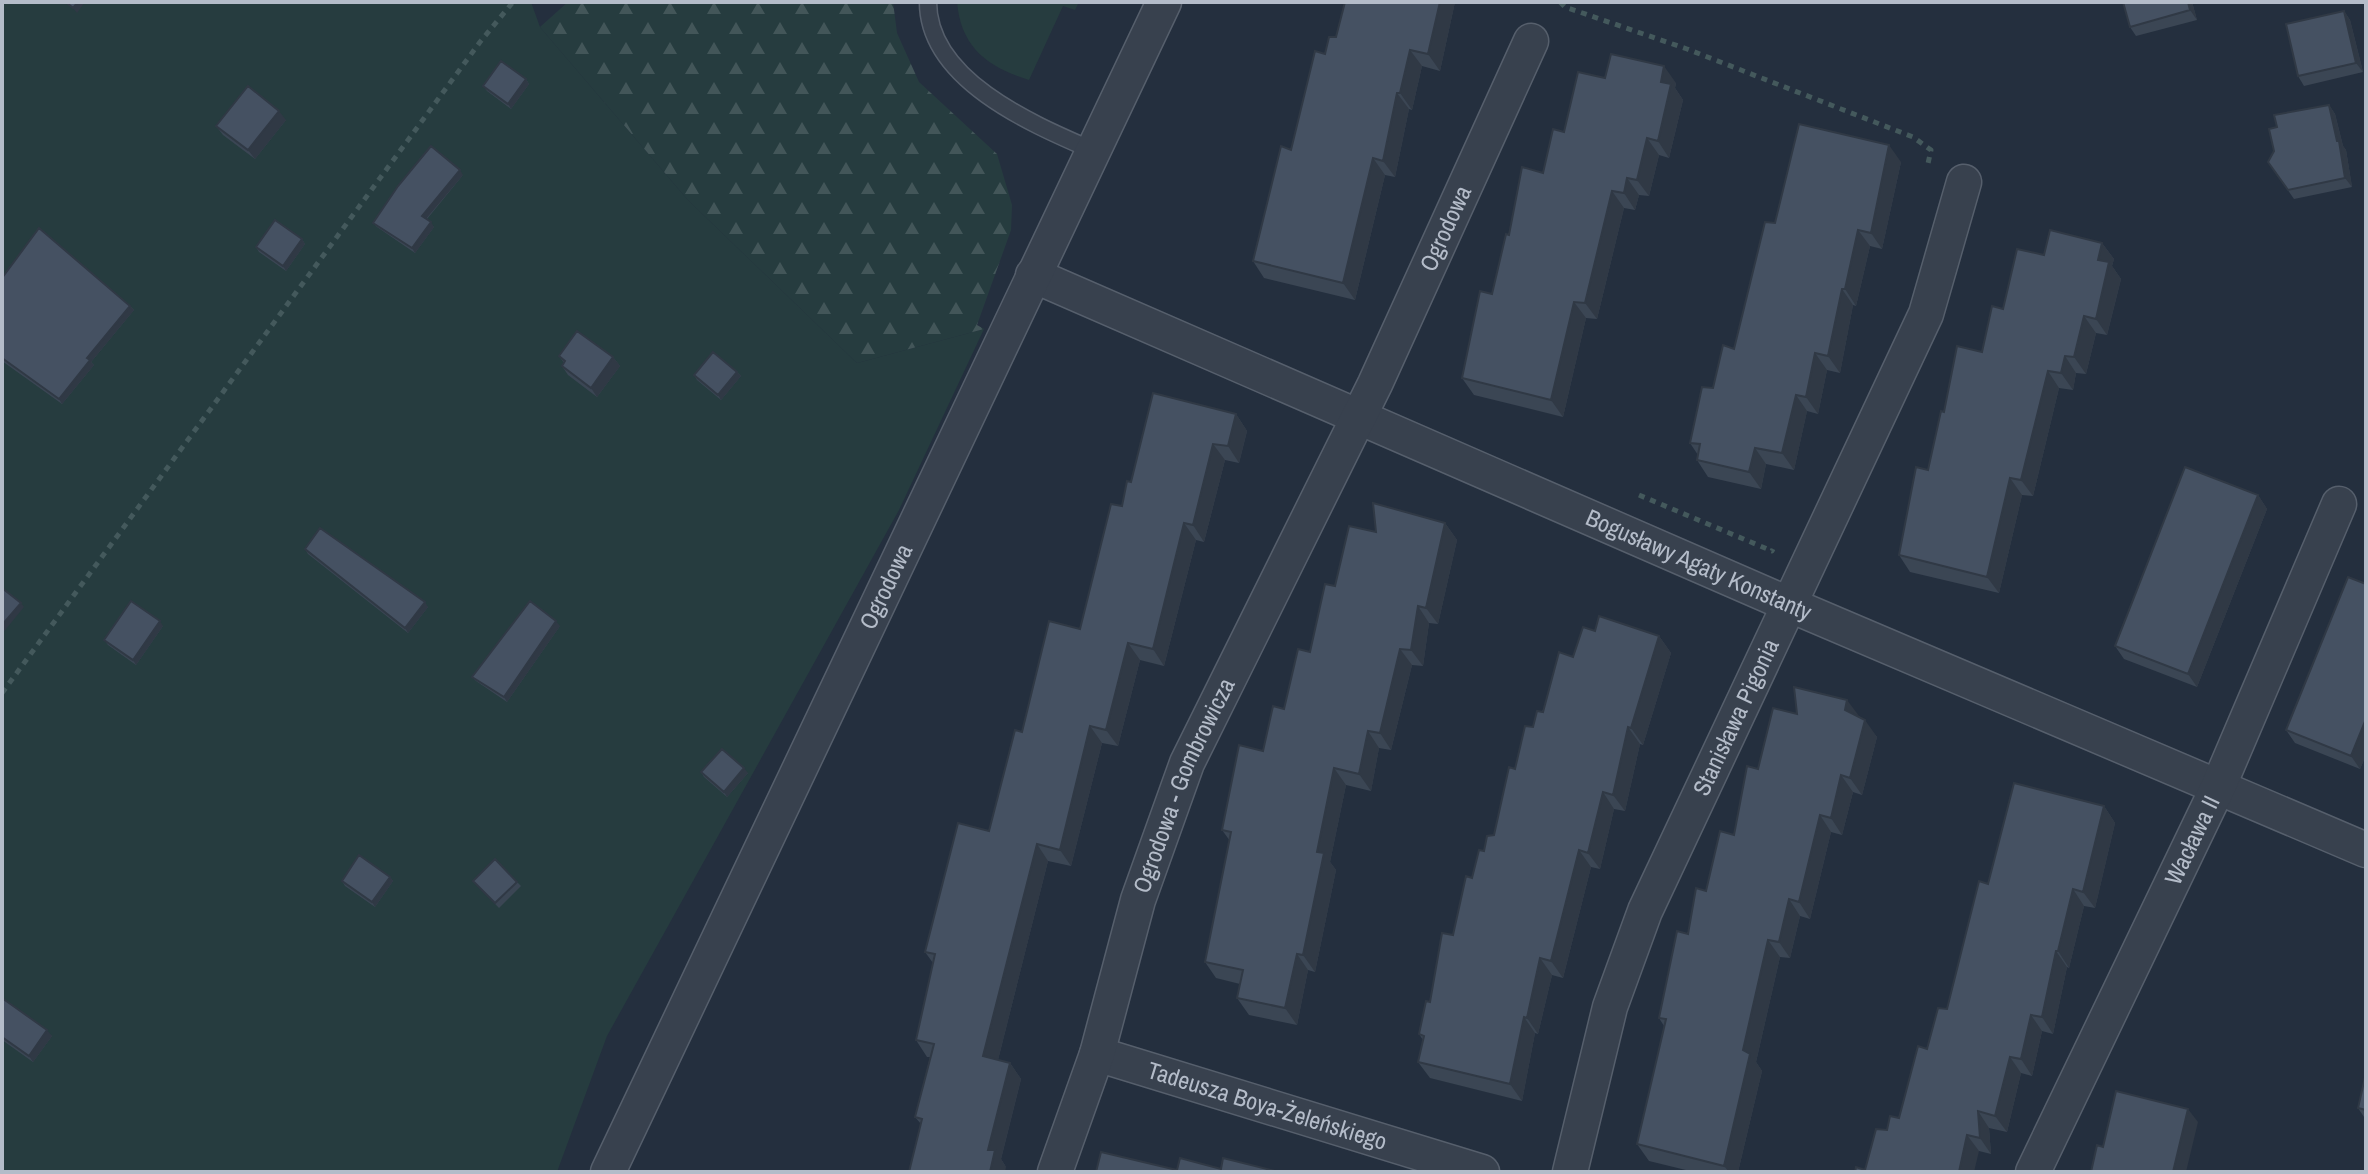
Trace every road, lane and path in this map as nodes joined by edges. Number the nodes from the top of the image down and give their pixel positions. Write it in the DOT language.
graph roads {
  1 [pos="513,2"];
  2 [pos="928,2"];
  3 [pos="1164,2"];
  4 [pos="1560,2"];
  5 [pos="1531,41"];
  6 [pos="1092,150"];
  7 [pos="1925,179"];
  8 [pos="1964,182"];
  9 [pos="1033,275"];
  10 [pos="1358,417"];
  11 [pos="2339,504"];
  12 [pos="1695,518"];
  13 [pos="1772,551"];
  14 [pos="1788,604"];
  15 [pos="2,693"];
  16 [pos="2219,785"];
  17 [pos="2366,850"];
  18 [pos="1097,1054"];
  19 [pos="608,1172"];
  20 [pos="1055,1172"];
  21 [pos="1482,1172"];
  22 [pos="1570,1172"];
  23 [pos="2033,1172"];
  1 -- 15 [label="path"];
  2 -- 6 [label="lane"];
  3 -- 6 [label="street, Ogrodowa"];
  4 -- 7 [label="path"];
  5 -- 10 [label="street, Ogrodowa"];
  6 -- 9 [label="street, Ogrodowa"];
  8 -- 14 [label="street, Stanisława Pigonia"];
  9 -- 10 [label="street, Bogusławy Agaty Konstanty"];
  9 -- 19 [label="street, Ogrodowa"];
  10 -- 14 [label="street, Bogusławy Agaty Konstanty"];
  10 -- 18 [label="street, Ogrodowa - Gombrowicza"];
  11 -- 16 [label="street, Wacława II"];
  12 -- 13 [label="path"];
  14 -- 16 [label="street, Bogusławy Agaty Konstanty"];
  14 -- 22 [label="street, Stanisława Pigonia"];
  16 -- 17 [label="street, Bogusławy Agaty Konstanty"];
  16 -- 23 [label="street, Wacława II"];
  18 -- 20 [label="street, Ogrodowa - Gombrowicza"];
  18 -- 21 [label="street, Tadeusza Boya-Żeleńskiego"];
}
